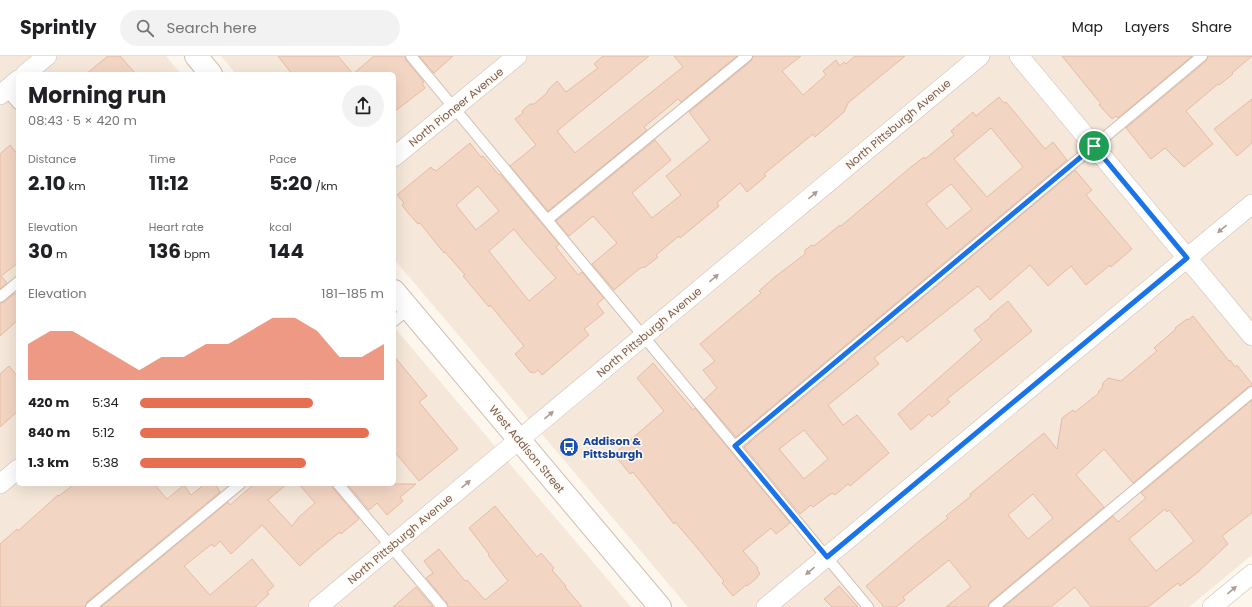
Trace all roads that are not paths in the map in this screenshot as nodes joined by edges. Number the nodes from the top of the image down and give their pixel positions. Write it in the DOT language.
graph roads {
  1 [pos="47,56"];
  2 [pos="196,56"];
  3 [pos="411,56"];
  4 [pos="517,56"];
  5 [pos="746,56"];
  6 [pos="980,56"];
  7 [pos="1019,56"];
  8 [pos="1202,56"];
  9 [pos="27,72"];
  10 [pos="209,72"];
  11 [pos="6,87"];
  12 [pos="16,101"];
  13 [pos="454,108"];
  14 [pos="1094,146"];
  15 [pos="396,155"];
  16 [pos="1252,204"];
  17 [pos="547,220"];
  18 [pos="1187,258"];
  19 [pos="16,284"];
  20 [pos="0,297"];
  21 [pos="396,298"];
  22 [pos="401,315"];
  23 [pos="644,336"];
  24 [pos="1252,336"];
  25 [pos="1252,392"];
  26 [pos="519,440"];
  27 [pos="735,446"];
  28 [pos="16,471"];
  29 [pos="0,484"];
  30 [pos="238,486"];
  31 [pos="340,486"];
  32 [pos="391,546"];
  33 [pos="827,557"];
  34 [pos="1252,574"];
  35 [pos="91,607"];
  36 [pos="318,607"];
  37 [pos="442,607"];
  38 [pos="660,607"];
  39 [pos="766,607"];
  40 [pos="868,607"];
  41 [pos="994,607"];
  42 [pos="1212,607"];
  1 -- 9 [label="street"];
  2 -- 10 [label="street"];
  3 -- 13 [label="lane"];
  4 -- 13 [label="street, North Pioneer Avenue"];
  5 -- 17 [label="lane"];
  23 -- 6 [label="street, North Pittsburgh Avenue, one-way"];
  7 -- 14 [label="street"];
  8 -- 14 [label="lane"];
  11 -- 12 [label="lane"];
  13 -- 15 [label="street, North Pioneer Avenue"];
  13 -- 17 [label="lane"];
  14 -- 18 [label="street"];
  14 -- 27 [label="lane"];
  16 -- 18 [label="street, one-way"];
  17 -- 23 [label="lane"];
  18 -- 24 [label="street"];
  18 -- 33 [label="street"];
  19 -- 20 [label="lane"];
  21 -- 22 [label="street, West Addison Street"];
  22 -- 26 [label="street, West Addison Street"];
  26 -- 23 [label="street, North Pittsburgh Avenue, one-way"];
  23 -- 27 [label="lane"];
  25 -- 41 [label="lane"];
  32 -- 26 [label="street, North Pittsburgh Avenue, one-way"];
  26 -- 38 [label="street, West Addison Street"];
  27 -- 33 [label="lane"];
  28 -- 29 [label="street"];
  30 -- 35 [label="lane"];
  31 -- 32 [label="lane"];
  32 -- 36 [label="street, North Pittsburgh Avenue"];
  32 -- 37 [label="lane"];
  33 -- 39 [label="street, one-way"];
  33 -- 40 [label="lane"];
  42 -- 34 [label="street, one-way"];
}
